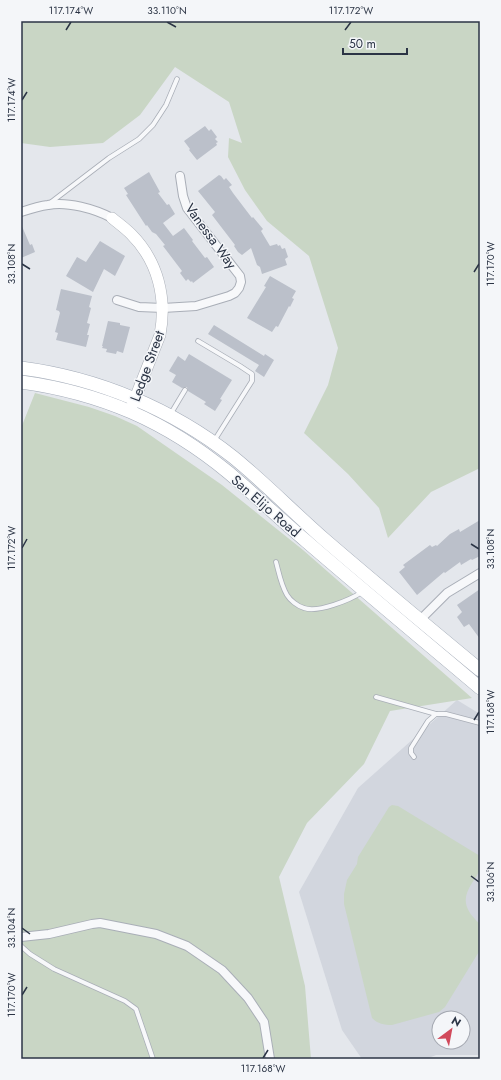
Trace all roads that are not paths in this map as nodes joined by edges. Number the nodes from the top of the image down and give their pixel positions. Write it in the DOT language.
graph roads {
  1 [pos="177,79"];
  2 [pos="180,176"];
  3 [pos="50,204"];
  4 [pos="21,212"];
  5 [pos="112,218"];
  6 [pos="117,300"];
  7 [pos="163,308"];
  8 [pos="198,341"];
  9 [pos="21,368"];
  10 [pos="21,382"];
  11 [pos="185,390"];
  12 [pos="133,405"];
  13 [pos="169,416"];
  14 [pos="168,431"];
  15 [pos="213,443"];
  16 [pos="276,562"];
  17 [pos="284,569"];
  18 [pos="278,570"];
  19 [pos="480,572"];
  20 [pos="364,590"];
  21 [pos="420,620"];
  22 [pos="480,670"];
  23 [pos="480,688"];
  24 [pos="376,698"];
  25 [pos="436,714"];
  26 [pos="480,723"];
  27 [pos="414,757"];
  28 [pos="21,937"];
  29 [pos="21,946"];
  30 [pos="153,1059"];
  31 [pos="270,1059"];
  1 -- 3 [label="lane"];
  2 -- 7 [label="street, Vanessa Way"];
  3 -- 4 [label="street, Ledge Street"];
  3 -- 5 [label="street, Ledge Street"];
  5 -- 7 [label="street, Ledge Street"];
  6 -- 7 [label="street, Vanessa Way"];
  7 -- 12 [label="street, Ledge Street"];
  8 -- 15 [label="lane"];
  9 -- 12 [label="main road, San Elijo Road"];
  10 -- 12 [label="main road, San Elijo Road"];
  11 -- 13 [label="lane"];
  12 -- 13 [label="main road, San Elijo Road"];
  12 -- 14 [label="main road, San Elijo Road"];
  13 -- 15 [label="main road, San Elijo Road"];
  14 -- 15 [label="main road"];
  14 -- 20 [label="main road, San Elijo Road"];
  15 -- 21 [label="main road, San Elijo Road"];
  16 -- 18 [label="lane"];
  17 -- 18 [label="lane"];
  18 -- 20 [label="lane"];
  19 -- 21 [label="street"];
  20 -- 23 [label="main road, San Elijo Road"];
  21 -- 22 [label="main road, San Elijo Road"];
  24 -- 25 [label="lane"];
  25 -- 26 [label="lane"];
  25 -- 27 [label="lane"];
  28 -- 31 [label="street"];
  29 -- 30 [label="lane"];
}
